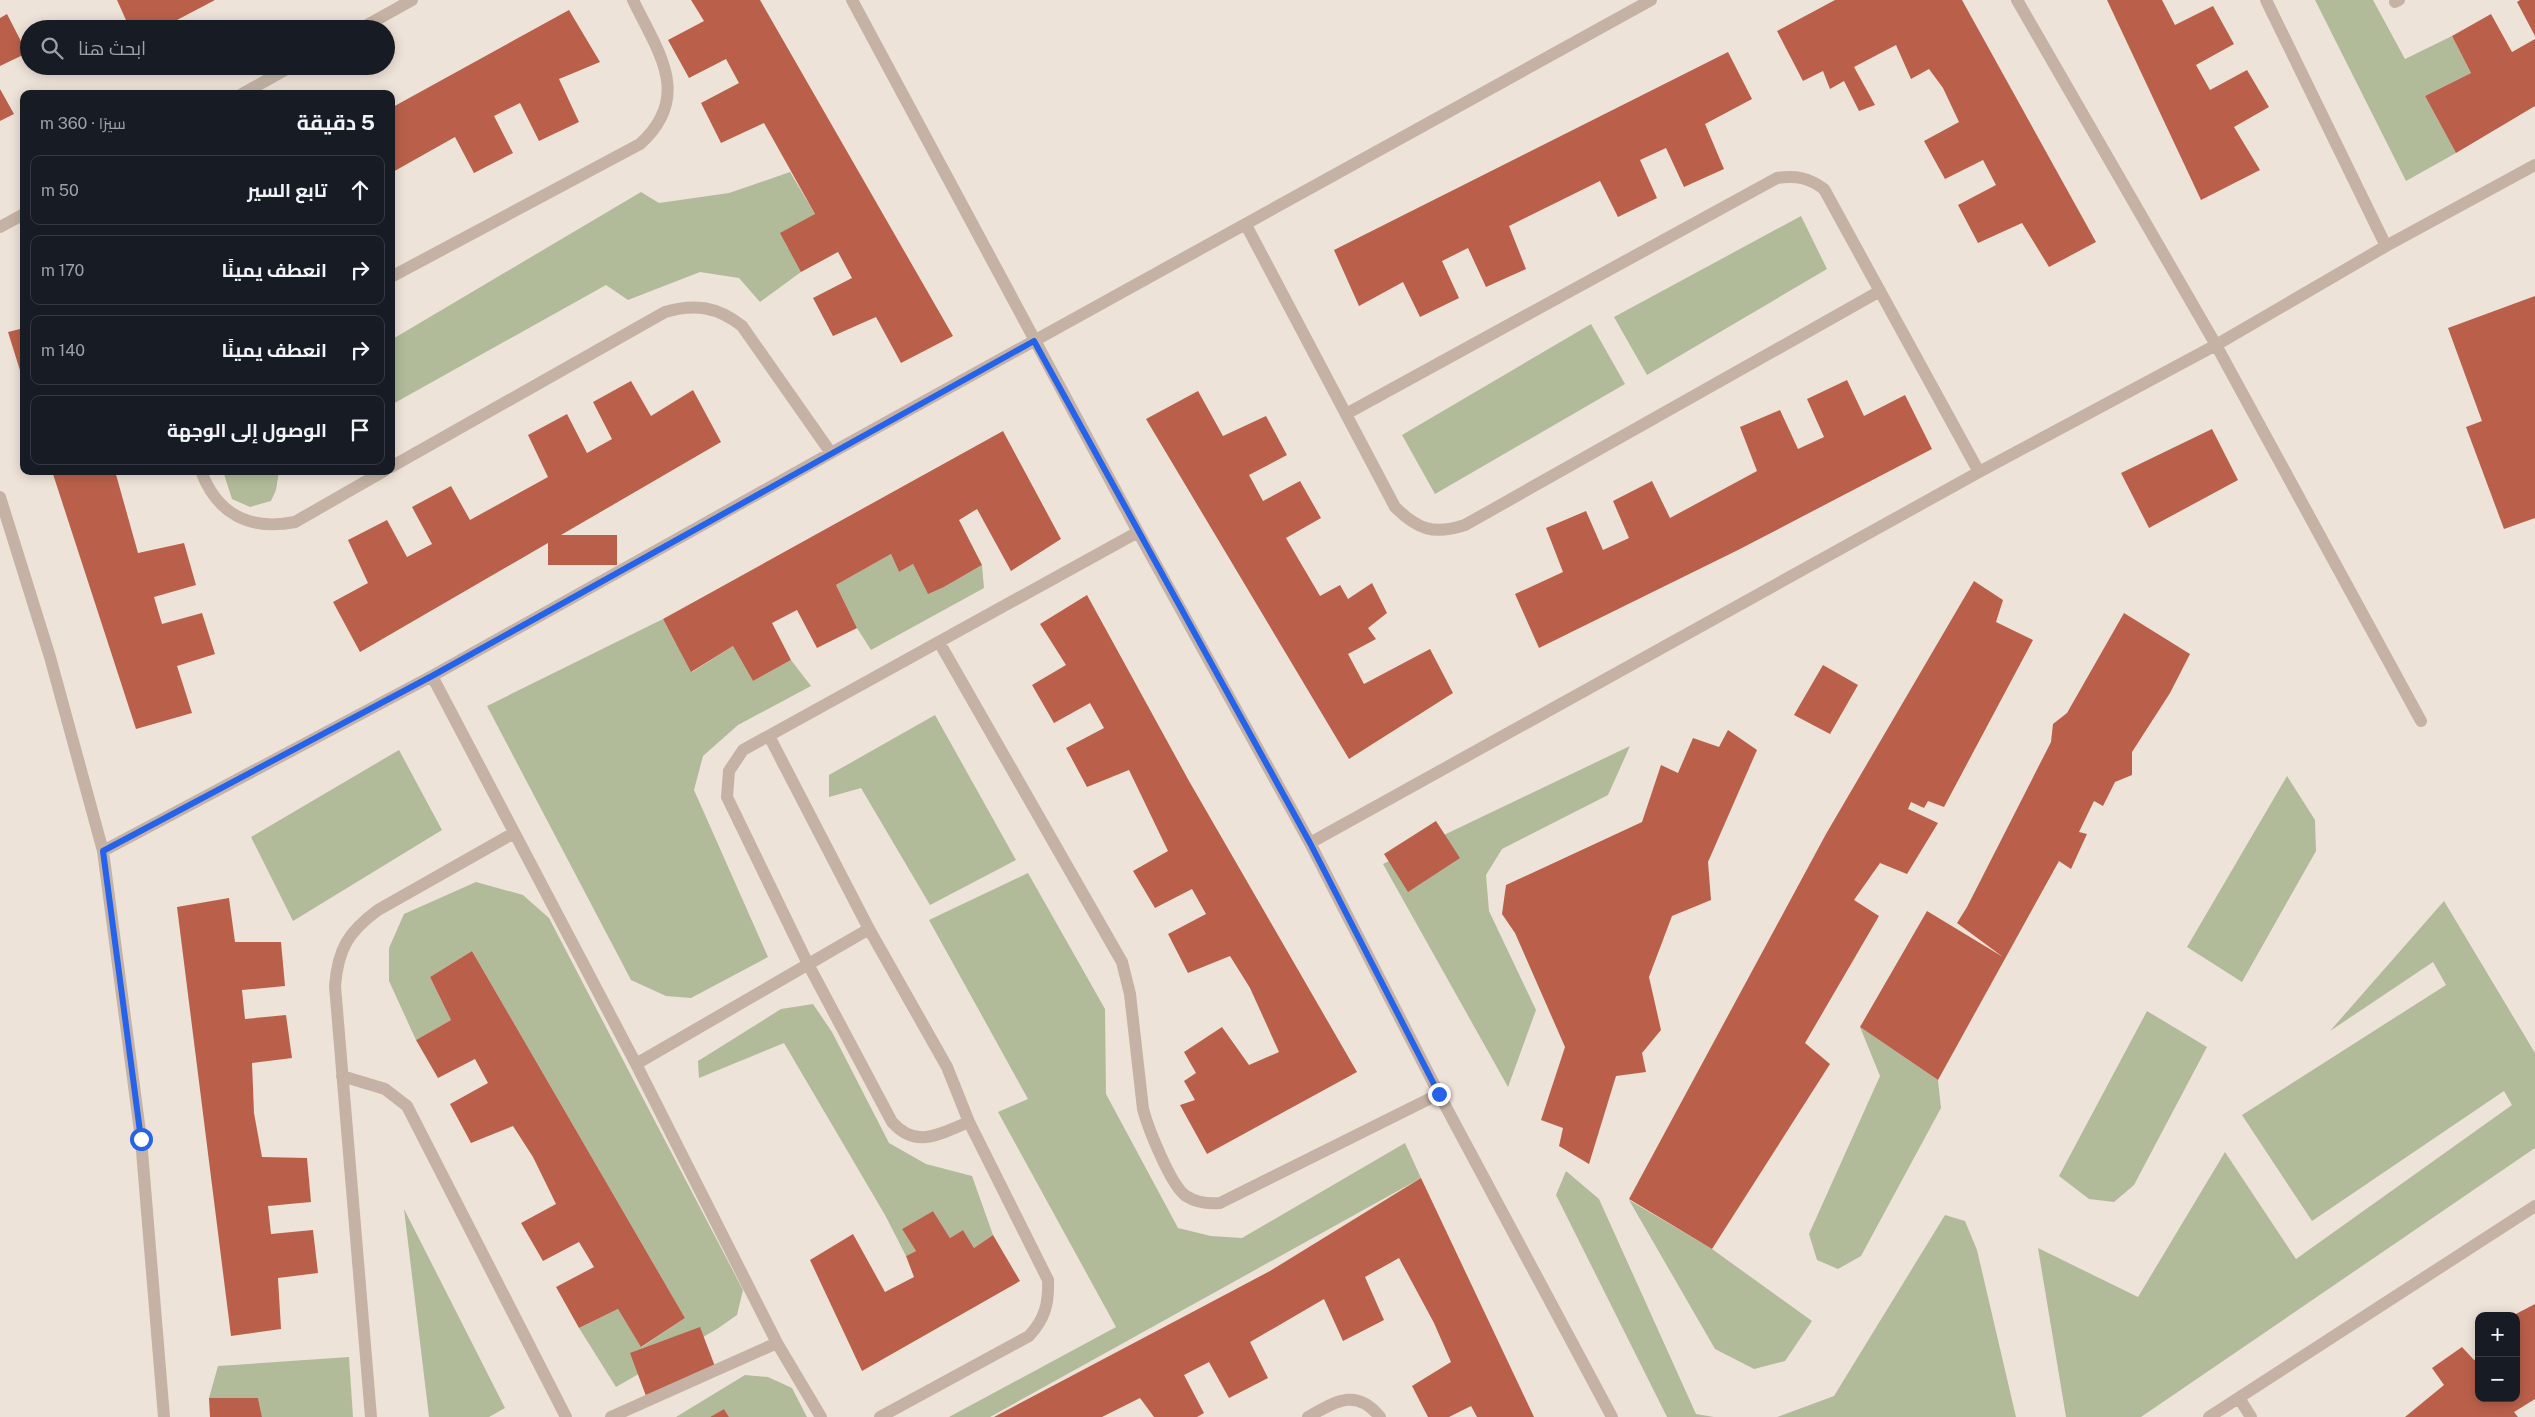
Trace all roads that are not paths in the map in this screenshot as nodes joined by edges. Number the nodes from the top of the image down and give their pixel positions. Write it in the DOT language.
graph roads {
  1 [pos="412,0"];
  2 [pos="633,0"];
  3 [pos="852,0"];
  4 [pos="1651,0"];
  5 [pos="2016,0"];
  6 [pos="2266,0"];
  7 [pos="376,20"];
  8 [pos="276,75"];
  9 [pos="249,90"];
  10 [pos="2535,165"];
  11 [pos="20,216"];
  12 [pos="1246,225"];
  13 [pos="0,227"];
  14 [pos="2386,246"];
  15 [pos="395,275"];
  16 [pos="1880,291"];
  17 [pos="1034,341"];
  18 [pos="2216,345"];
  19 [pos="1346,414"];
  20 [pos="831,453"];
  21 [pos="395,465"];
  22 [pos="1979,472"];
  23 [pos="203,475"];
  24 [pos="377,475"];
  25 [pos="0,498"];
  26 [pos="1138,532"];
  27 [pos="939,642"];
  28 [pos="432,676"];
  29 [pos="2421,721"];
  30 [pos="768,736"];
  31 [pos="514,833"];
  32 [pos="1310,843"];
  33 [pos="103,851"];
  34 [pos="869,929"];
  35 [pos="808,964"];
  36 [pos="636,1064"];
  37 [pos="342,1076"];
  38 [pos="1439,1094"];
  39 [pos="969,1122"];
  40 [pos="2535,1206"];
  41 [pos="777,1343"];
  42 [pos="2239,1398"];
  43 [pos="164,1417"];
  44 [pos="371,1417"];
  45 [pos="566,1417"];
  46 [pos="611,1417"];
  47 [pos="821,1417"];
  48 [pos="880,1417"];
  49 [pos="1308,1417"];
  50 [pos="1380,1417"];
  51 [pos="1612,1417"];
  52 [pos="2209,1417"];
  53 [pos="2251,1417"];
  1 -- 7 [label="street"];
  2 -- 15 [label="street"];
  3 -- 17 [label="street"];
  4 -- 12 [label="street"];
  5 -- 18 [label="street"];
  6 -- 14 [label="street"];
  8 -- 9 [label="street"];
  10 -- 14 [label="street"];
  11 -- 13 [label="street"];
  12 -- 17 [label="street"];
  12 -- 19 [label="street"];
  14 -- 18 [label="street"];
  16 -- 19 [label="street"];
  16 -- 19 [label="street"];
  16 -- 22 [label="street"];
  17 -- 20 [label="street"];
  17 -- 26 [label="street"];
  18 -- 22 [label="street"];
  18 -- 29 [label="street"];
  20 -- 21 [label="street"];
  20 -- 28 [label="street"];
  22 -- 32 [label="street"];
  23 -- 24 [label="street"];
  25 -- 33 [label="street"];
  26 -- 27 [label="street"];
  26 -- 32 [label="street"];
  27 -- 30 [label="street"];
  27 -- 38 [label="street"];
  28 -- 31 [label="street"];
  28 -- 33 [label="street"];
  30 -- 34 [label="street"];
  30 -- 35 [label="street"];
  31 -- 36 [label="street"];
  31 -- 37 [label="street"];
  32 -- 38 [label="street"];
  33 -- 43 [label="street"];
  34 -- 35 [label="street"];
  34 -- 39 [label="street"];
  35 -- 36 [label="street"];
  35 -- 39 [label="street"];
  36 -- 41 [label="street"];
  37 -- 44 [label="street"];
  37 -- 45 [label="street"];
  38 -- 51 [label="street"];
  39 -- 48 [label="street"];
  40 -- 42 [label="street"];
  41 -- 46 [label="street"];
  41 -- 47 [label="street"];
  42 -- 52 [label="street"];
  42 -- 53 [label="street"];
  49 -- 50 [label="street"];
}
